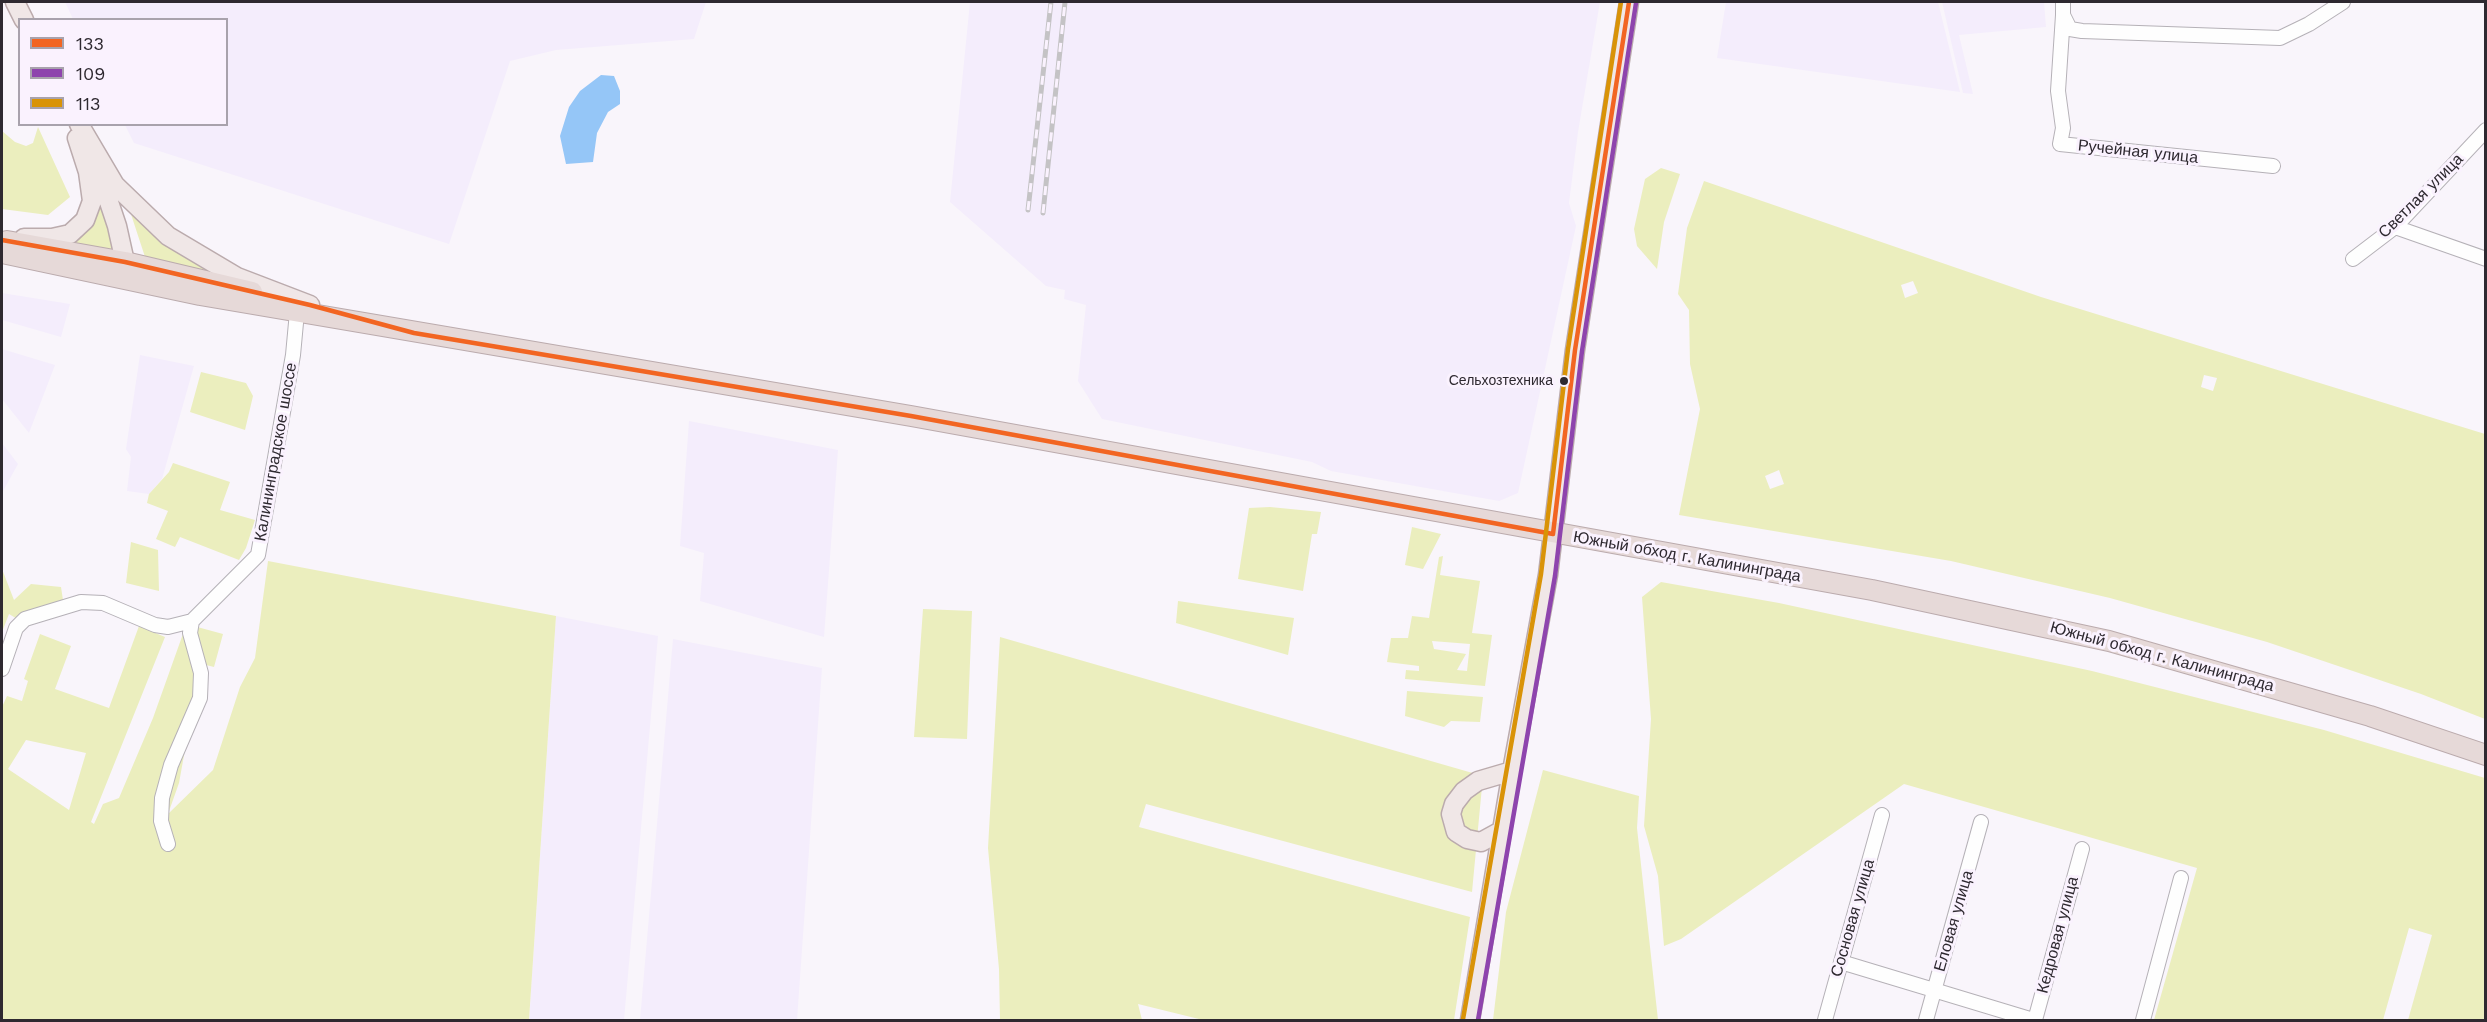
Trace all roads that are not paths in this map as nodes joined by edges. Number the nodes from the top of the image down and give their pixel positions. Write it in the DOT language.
graph roads {
  1 [pos="15,2"];
  2 [pos="1629,2"];
  3 [pos="2343,2"];
  4 [pos="2063,8"];
  5 [pos="23,18"];
  6 [pos="74,126"];
  7 [pos="80,126"];
  8 [pos="2486,130"];
  9 [pos="88,141"];
  10 [pos="2273,166"];
  11 [pos="115,185"];
  12 [pos="2395,227"];
  13 [pos="2,238"];
  14 [pos="2,253"];
  15 [pos="2353,259"];
  16 [pos="2486,260"];
  17 [pos="125,262"];
  18 [pos="89,272"];
  19 [pos="138,282"];
  20 [pos="303,308"];
  21 [pos="1553,534"];
  22 [pos="192,621"];
  23 [pos="2,669"];
  24 [pos="2486,755"];
  25 [pos="1512,771"];
  26 [pos="1882,815"];
  27 [pos="1981,822"];
  28 [pos="1501,831"];
  29 [pos="168,844"];
  30 [pos="2082,849"];
  31 [pos="2181,878"];
  32 [pos="1841,962"];
  33 [pos="1934,990"];
  34 [pos="1470,1020"];
  35 [pos="1825,1020"];
  36 [pos="1926,1020"];
  37 [pos="2034,1020"];
  38 [pos="2143,1020"];
  1 -- 5 [label="main road"];
  2 -- 21 [label="main road"];
  3 -- 4 [label="street"];
  4 -- 10 [label="street, Ручейная улица"];
  6 -- 13 [label="main road"];
  7 -- 9 [label="main road"];
  8 -- 12 [label="street, Светлая улица"];
  9 -- 11 [label="main road"];
  9 -- 17 [label="main road"];
  11 -- 17 [label="main road"];
  11 -- 20 [label="main road"];
  12 -- 15 [label="street, Светлая улица"];
  12 -- 16 [label="street"];
  13 -- 17 [label="highway"];
  14 -- 18 [label="highway, Южный обход г. Калининграда"];
  17 -- 18 [label="main road"];
  17 -- 19 [label="main road"];
  17 -- 20 [label="highway"];
  18 -- 19 [label="highway, Южный обход г. Калининграда"];
  19 -- 20 [label="highway, Южный обход г. Калининграда"];
  20 -- 21 [label="highway, Южный обход г. Калининграда"];
  20 -- 22 [label="street, Калининградское шоссе"];
  21 -- 24 [label="highway, Южный обход г. Калининграда"];
  21 -- 25 [label="main road"];
  22 -- 23 [label="street"];
  22 -- 29 [label="street"];
  25 -- 28 [label="main road"];
  25 -- 28 [label="main road"];
  26 -- 32 [label="street, Сосновая улица"];
  27 -- 33 [label="street, Еловая улица"];
  28 -- 34 [label="main road"];
  30 -- 37 [label="street, Кедровая улица"];
  31 -- 38 [label="street"];
  32 -- 33 [label="street"];
  32 -- 35 [label="street, Сосновая улица"];
  33 -- 36 [label="street, Еловая улица"];
  33 -- 37 [label="street"];
}
